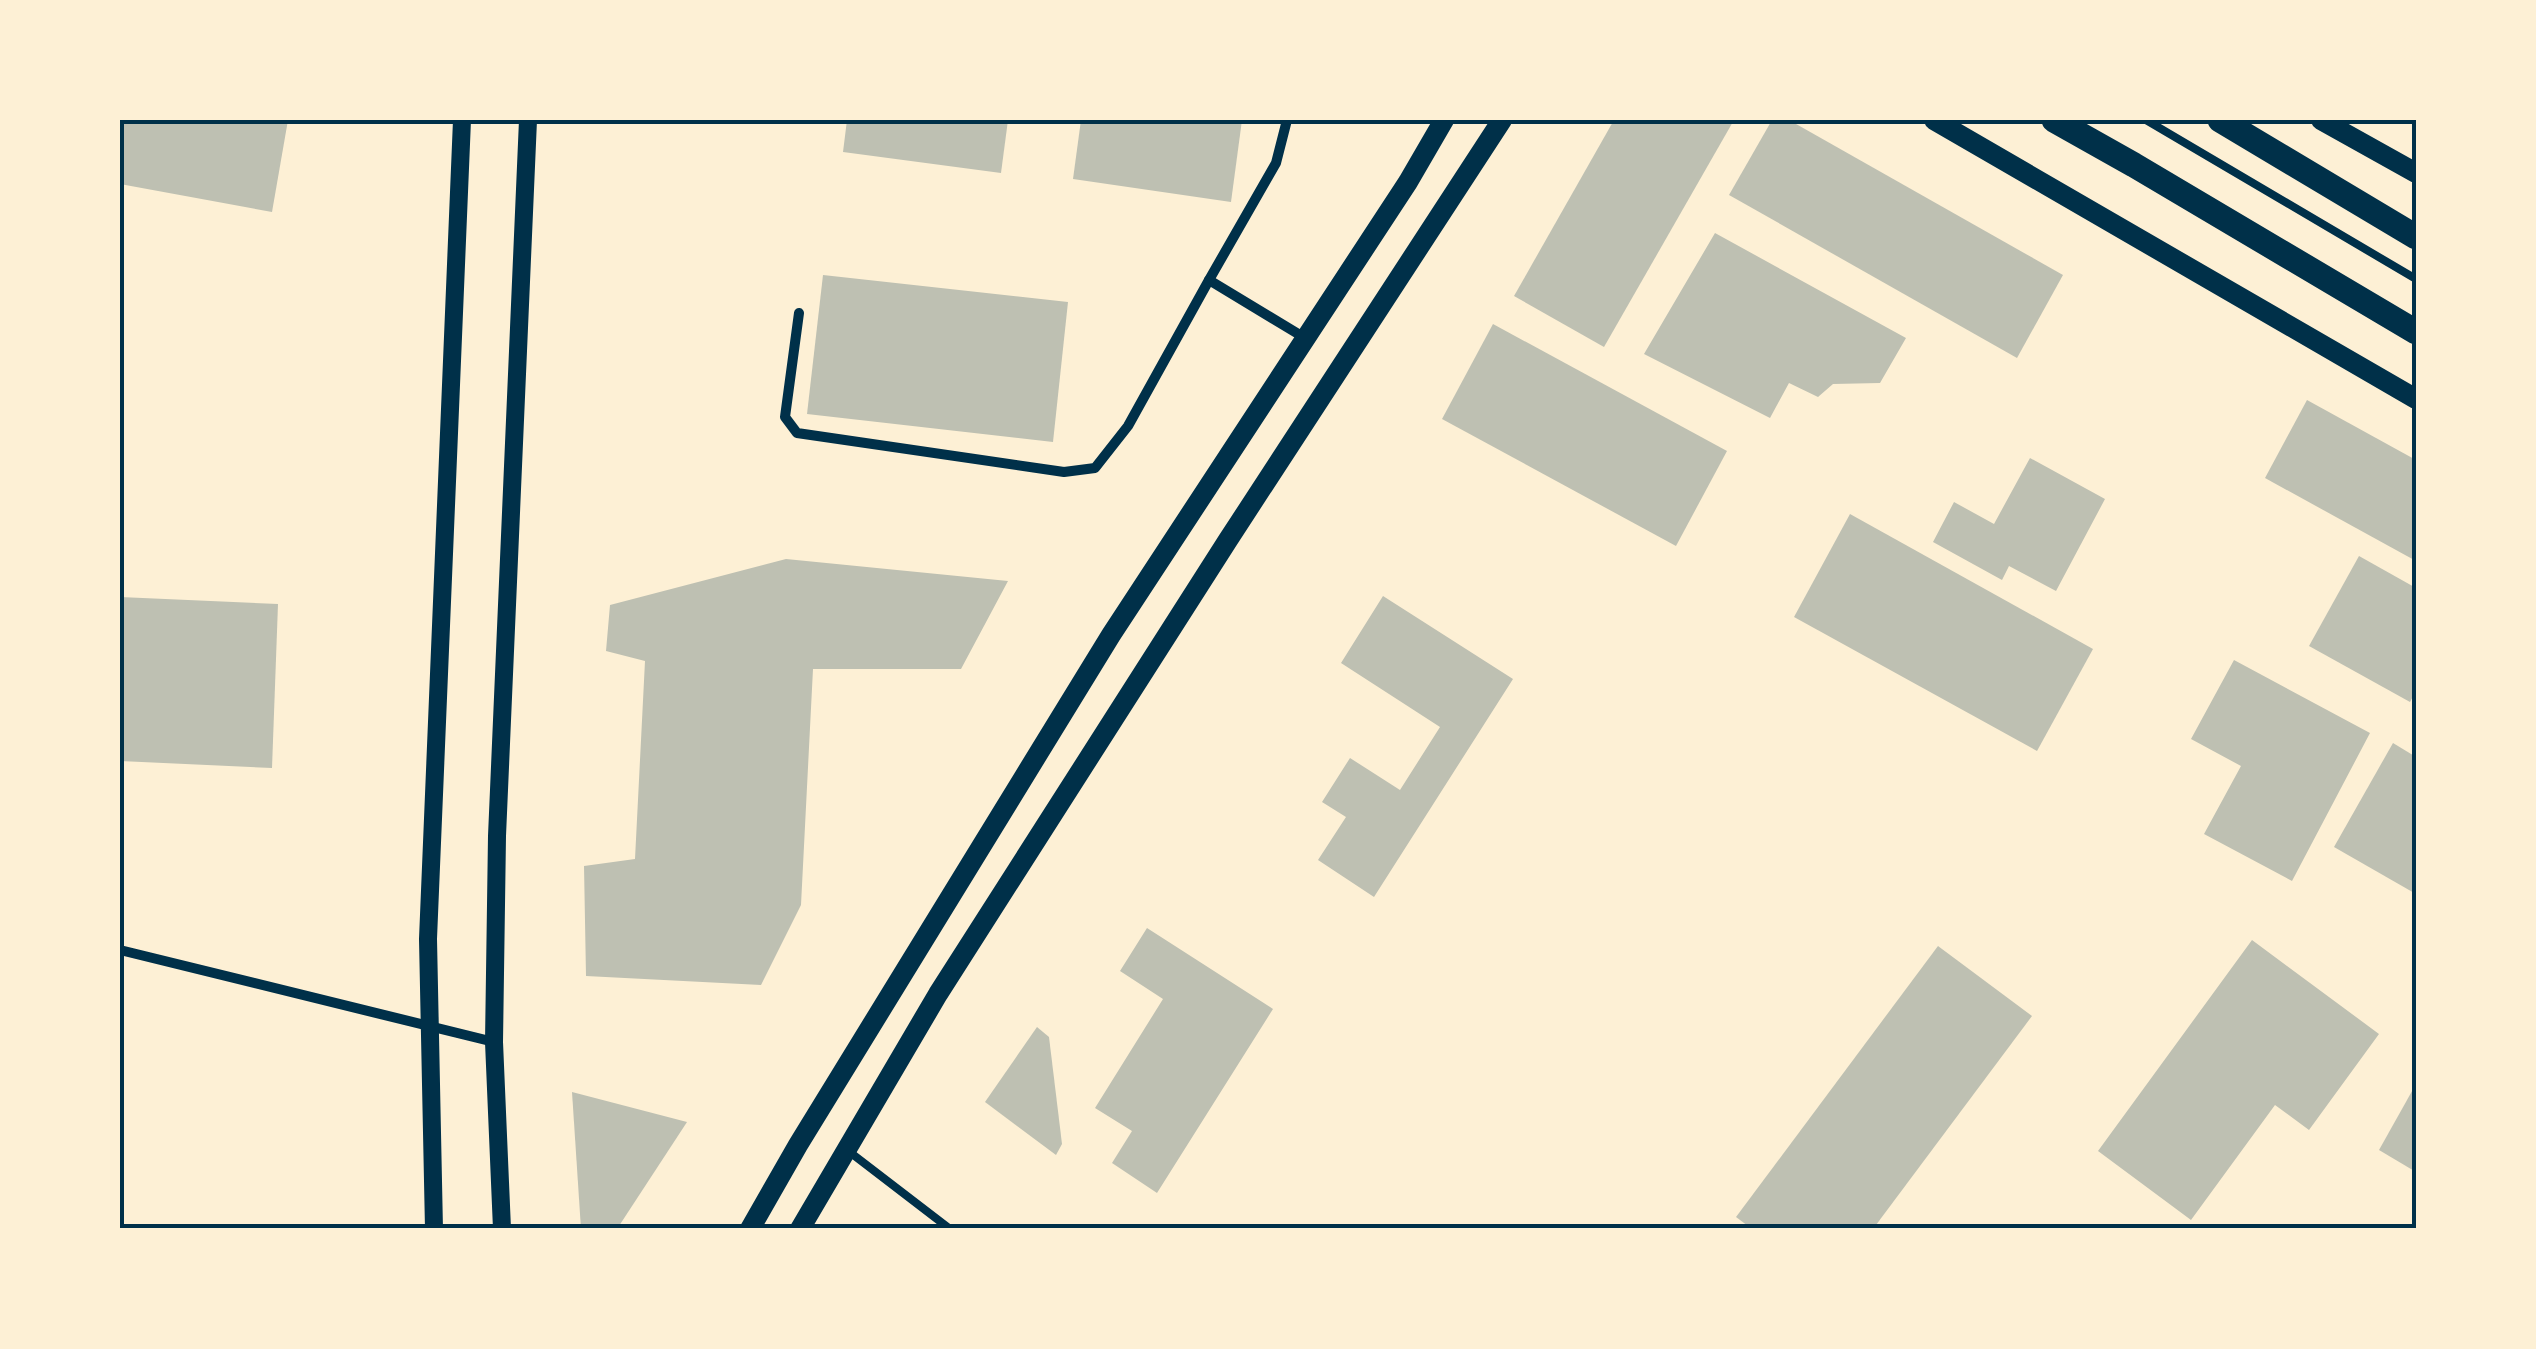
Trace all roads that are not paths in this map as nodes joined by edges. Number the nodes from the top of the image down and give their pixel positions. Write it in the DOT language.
graph roads {
  1 [pos="462,120"];
  2 [pos="528,120"];
  3 [pos="1287,120"];
  4 [pos="1444,120"];
  5 [pos="1502,120"];
  6 [pos="1934,120"];
  7 [pos="2054,120"];
  8 [pos="2146,120"];
  9 [pos="2220,120"];
  10 [pos="2321,120"];
  11 [pos="2416,173"];
  12 [pos="2416,238"];
  13 [pos="1209,280"];
  14 [pos="2416,280"];
  15 [pos="799,312"];
  16 [pos="2416,332"];
  17 [pos="1305,338"];
  18 [pos="2416,399"];
  19 [pos="120,950"];
  20 [pos="430,1026"];
  21 [pos="494,1042"];
  22 [pos="847,1150"];
  23 [pos="434,1229"];
  24 [pos="502,1229"];
  25 [pos="750,1229"];
  26 [pos="800,1229"];
  27 [pos="950,1229"];
  1 -- 20 [label="street"];
  2 -- 21 [label="street"];
  3 -- 13 [label="street"];
  4 -- 17 [label="main road"];
  5 -- 22 [label="main road"];
  6 -- 18 [label="main road"];
  7 -- 16 [label="main road"];
  8 -- 14 [label="lane"];
  9 -- 12 [label="main road"];
  10 -- 11 [label="main road"];
  13 -- 15 [label="street"];
  13 -- 17 [label="street"];
  17 -- 25 [label="main road"];
  19 -- 20 [label="street"];
  20 -- 21 [label="street"];
  20 -- 23 [label="street"];
  21 -- 24 [label="street"];
  22 -- 26 [label="main road"];
  22 -- 27 [label="lane"];
}
